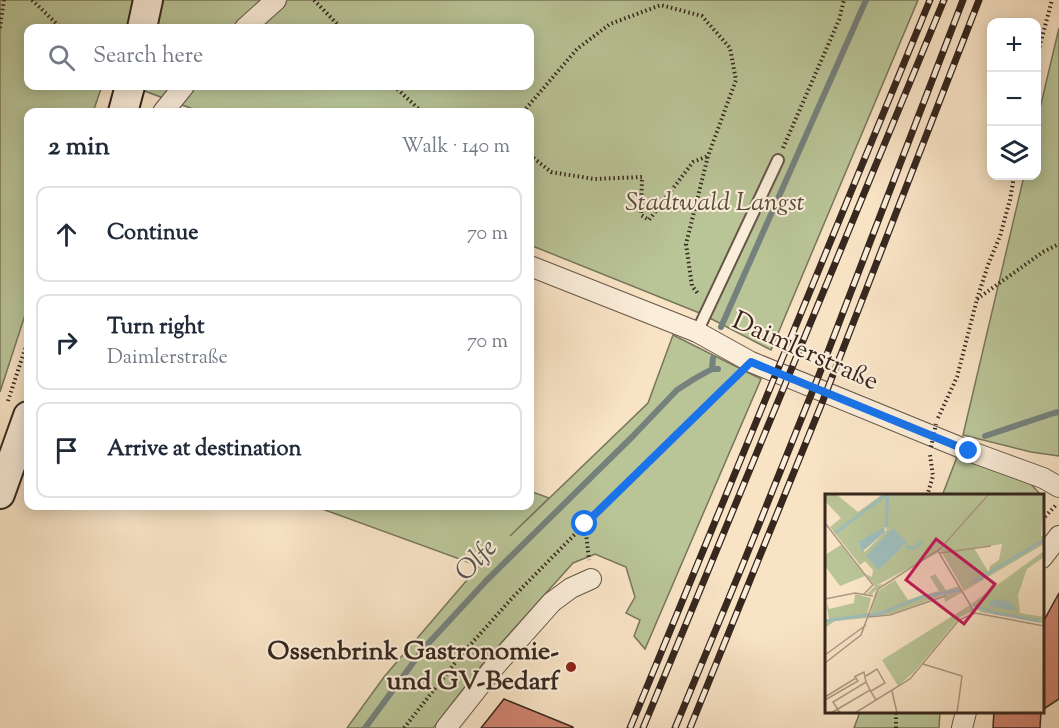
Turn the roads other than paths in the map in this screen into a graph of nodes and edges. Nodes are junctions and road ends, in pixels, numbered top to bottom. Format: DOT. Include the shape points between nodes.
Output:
graph roads {
  1 [pos="148,0"];
  2 [pos="276,0"];
  3 [pos="143,24"];
  4 [pos="249,24"];
  5 [pos="129,90"];
  6 [pos="181,90"];
  7 [pos="124,108"];
  8 [pos="166,108"];
  9 [pos="778,160"];
  10 [pos="534,268"];
  11 [pos="696,332"];
  12 [pos="18,410"];
  13 [pos="1059,487"];
  14 [pos="0,494"];
  15 [pos="1059,536"];
  16 [pos="1044,555"];
  17 [pos="591,579"];
  18 [pos="966,713"];
  19 [pos="446,728"];
  20 [pos="962,728"];
  1 -- 3 [label="street"];
  2 -- 4 [label="street"];
  5 -- 7 [label="street"];
  6 -- 8 [label="street"];
  9 -- 11 [label="lane"];
  10 -- 11 [label="street, Daimlerstraße"];
  11 -- 13 [label="street, Daimlerstraße" via="751,362"];
  12 -- 14 [label="street"];
  15 -- 16 [label="street"];
  17 -- 19 [label="street" via="552,602"];
  18 -- 20 [label="street"];
}
